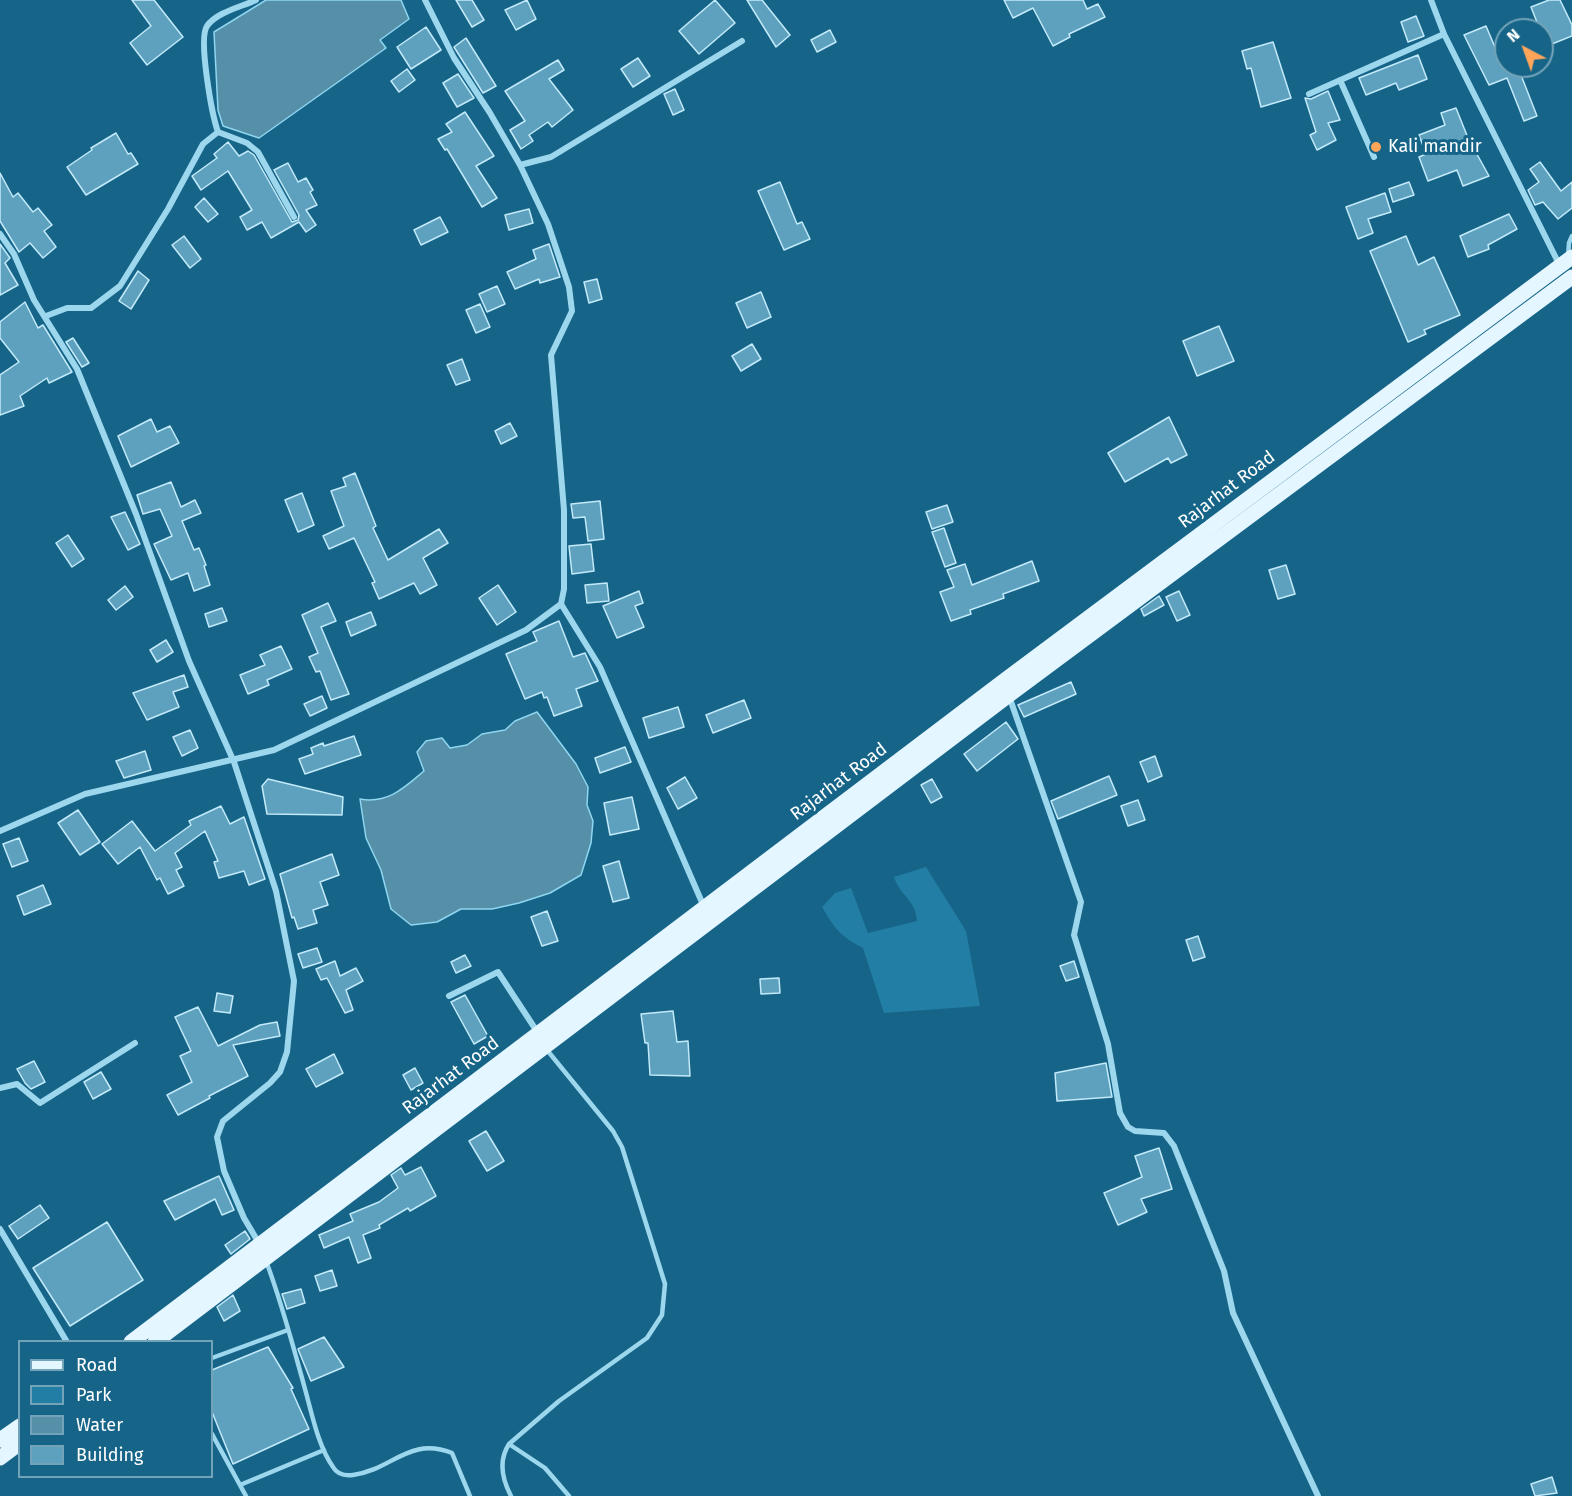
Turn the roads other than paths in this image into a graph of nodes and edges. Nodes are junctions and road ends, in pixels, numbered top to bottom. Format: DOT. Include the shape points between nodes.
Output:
graph roads {
  1 [pos="256,0"];
  2 [pos="425,0"];
  3 [pos="1431,0"];
  4 [pos="1444,34"];
  5 [pos="742,41"];
  6 [pos="1340,80"];
  7 [pos="1309,94"];
  8 [pos="218,132"];
  9 [pos="1374,157"];
  10 [pos="520,165"];
  11 [pos="294,217"];
  12 [pos="0,234"];
  13 [pos="1572,236"];
  14 [pos="1567,261"];
  15 [pos="1572,277"];
  16 [pos="45,316"];
  17 [pos="561,604"];
  18 [pos="1009,695"];
  19 [pos="234,762"];
  20 [pos="0,831"];
  21 [pos="706,916"];
  22 [pos="449,996"];
  23 [pos="542,1041"];
  24 [pos="135,1043"];
  25 [pos="0,1088"];
  26 [pos="0,1229"];
  27 [pos="259,1244"];
  28 [pos="266,1259"];
  29 [pos="288,1330"];
  30 [pos="66,1340"];
  31 [pos="132,1340"];
  32 [pos="156,1340"];
  33 [pos="213,1358"];
  34 [pos="18,1427"];
  35 [pos="213,1436"];
  36 [pos="0,1440"];
  37 [pos="18,1444"];
  38 [pos="509,1444"];
  39 [pos="324,1450"];
  40 [pos="0,1458"];
  41 [pos="240,1485"];
  42 [pos="246,1496"];
  43 [pos="470,1496"];
  44 [pos="511,1496"];
  45 [pos="569,1496"];
  46 [pos="1317,1496"];
  1 -- 8 [label="street" via="214,18 205,28 211,112"];
  2 -- 10 [label="street" via="454,58"];
  3 -- 4 [label="street"];
  4 -- 6 [label="street"];
  4 -- 14 [label="street"];
  5 -- 10 [label="street" via="550,157"];
  6 -- 7 [label="street"];
  6 -- 9 [label="street"];
  8 -- 11 [label="street" via="247,143 258,152"];
  8 -- 16 [label="street" via="203,144 120,286 91,308 68,308"];
  10 -- 17 [label="street" via="548,224 569,287 572,311 551,355 564,510"];
  12 -- 16 [label="street"];
  13 -- 14 [label="lane"];
  14 -- 21 [label="main road, Rajarhat Road" via="1014,673"];
  15 -- 18 [label="main road, Rajarhat Road"];
  16 -- 19 [label="street" via="77,369 136,514 189,661"];
  17 -- 19 [label="street" via="548,617 515,635 274,750"];
  17 -- 21 [label="street" via="600,667"];
  18 -- 21 [label="main road, Rajarhat Road"];
  18 -- 46 [label="street" via="1081,902 1074,935 1108,1044 1124,1121 1135,1131 1164,1133 1174,1146 1224,1271 1233,1313"];
  19 -- 20 [label="street" via="85,794"];
  19 -- 27 [label="street" via="276,891 294,981 287,1052 280,1072 223,1121 217,1137 224,1171"];
  21 -- 23 [label="main road, Rajarhat Road"];
  22 -- 23 [label="street" via="498,972"];
  23 -- 27 [label="main road, Rajarhat Road"];
  23 -- 28 [label="main road, Rajarhat Road"];
  23 -- 38 [label="lane" via="622,1147 665,1284 662,1315 647,1338 559,1401"];
  24 -- 25 [label="street" via="40,1103 17,1084"];
  26 -- 30 [label="street"];
  27 -- 28 [label="street"];
  27 -- 31 [label="main road, Rajarhat Road"];
  28 -- 29 [label="lane"];
  28 -- 32 [label="main road, Rajarhat Road"];
  29 -- 33 [label="lane"];
  29 -- 39 [label="lane"];
  34 -- 36 [label="main road"];
  35 -- 41 [label="lane"];
  37 -- 40 [label="main road"];
  38 -- 44 [label="lane" via="502,1469"];
  38 -- 45 [label="lane" via="545,1468"];
  39 -- 41 [label="lane"];
  39 -- 43 [label="lane" via="340,1474 351,1476 371,1471 415,1449 435,1447 452,1453"];
  41 -- 42 [label="lane"];
}
